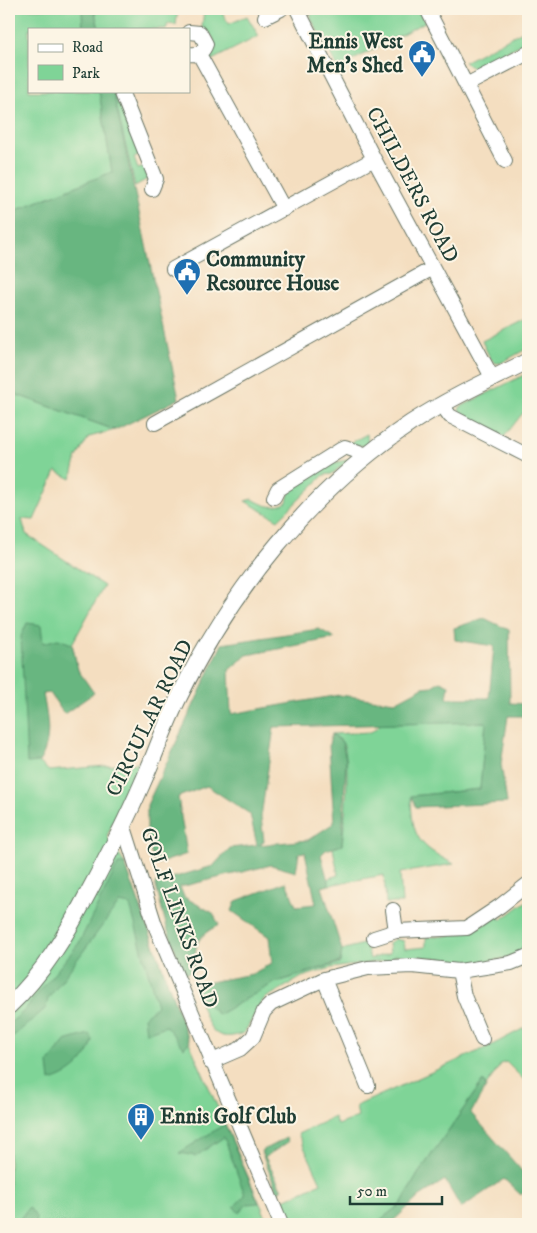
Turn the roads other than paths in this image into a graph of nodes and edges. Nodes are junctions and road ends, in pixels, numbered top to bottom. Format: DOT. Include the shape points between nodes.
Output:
graph roads {
  1 [pos="281,9"];
  2 [pos="297,9"];
  3 [pos="428,9"];
  4 [pos="265,17"];
  5 [pos="190,32"];
  6 [pos="528,53"];
  7 [pos="194,54"];
  8 [pos="468,84"];
  9 [pos="120,92"];
  10 [pos="374,159"];
  11 [pos="505,161"];
  12 [pos="152,189"];
  13 [pos="284,209"];
  14 [pos="433,268"];
  15 [pos="174,269"];
  16 [pos="528,360"];
  17 [pos="492,379"];
  18 [pos="442,405"];
  19 [pos="155,423"];
  20 [pos="367,455"];
  21 [pos="528,456"];
  22 [pos="274,497"];
  23 [pos="123,824"];
  24 [pos="528,884"];
  25 [pos="394,910"];
  26 [pos="396,932"];
  27 [pos="374,938"];
  28 [pos="528,956"];
  29 [pos="459,971"];
  30 [pos="324,979"];
  31 [pos="9,1006"];
  32 [pos="482,1039"];
  33 [pos="210,1062"];
  34 [pos="368,1086"];
  35 [pos="281,1224"];
  1 -- 4 [label="street"];
  2 -- 10 [label="street, CHILDERS ROAD"];
  3 -- 8 [label="street"];
  5 -- 7 [label="street" via="200,33 206,44"];
  6 -- 8 [label="street"];
  7 -- 13 [label="street"];
  8 -- 11 [label="street"];
  9 -- 12 [label="street" via="156,179"];
  10 -- 13 [label="street"];
  10 -- 14 [label="street, CHILDERS ROAD"];
  13 -- 15 [label="street"];
  14 -- 17 [label="street, CHILDERS ROAD"];
  14 -- 19 [label="street"];
  16 -- 17 [label="main road, CIRCULAR ROAD"];
  17 -- 18 [label="main road, CIRCULAR ROAD"];
  18 -- 20 [label="main road, CIRCULAR ROAD"];
  18 -- 21 [label="street" via="450,416"];
  20 -- 22 [label="street" via="345,447 278,488"];
  20 -- 23 [label="main road, CIRCULAR ROAD" via="287,535 255,574 207,646 179,698"];
  23 -- 31 [label="main road, GOLF LINKS ROAD" via="48,963"];
  23 -- 33 [label="street, GOLF LINKS ROAD" via="155,925"];
  24 -- 26 [label="street" via="467,928"];
  25 -- 26 [label="street"];
  26 -- 27 [label="street"];
  28 -- 29 [label="street" via="511,963"];
  29 -- 30 [label="street" via="412,966 368,968"];
  29 -- 32 [label="street" via="464,996"];
  30 -- 33 [label="street" via="271,1004 264,1011 253,1037 240,1049"];
  30 -- 34 [label="street"];
  33 -- 35 [label="street, GOLF LINKS ROAD"];
}
